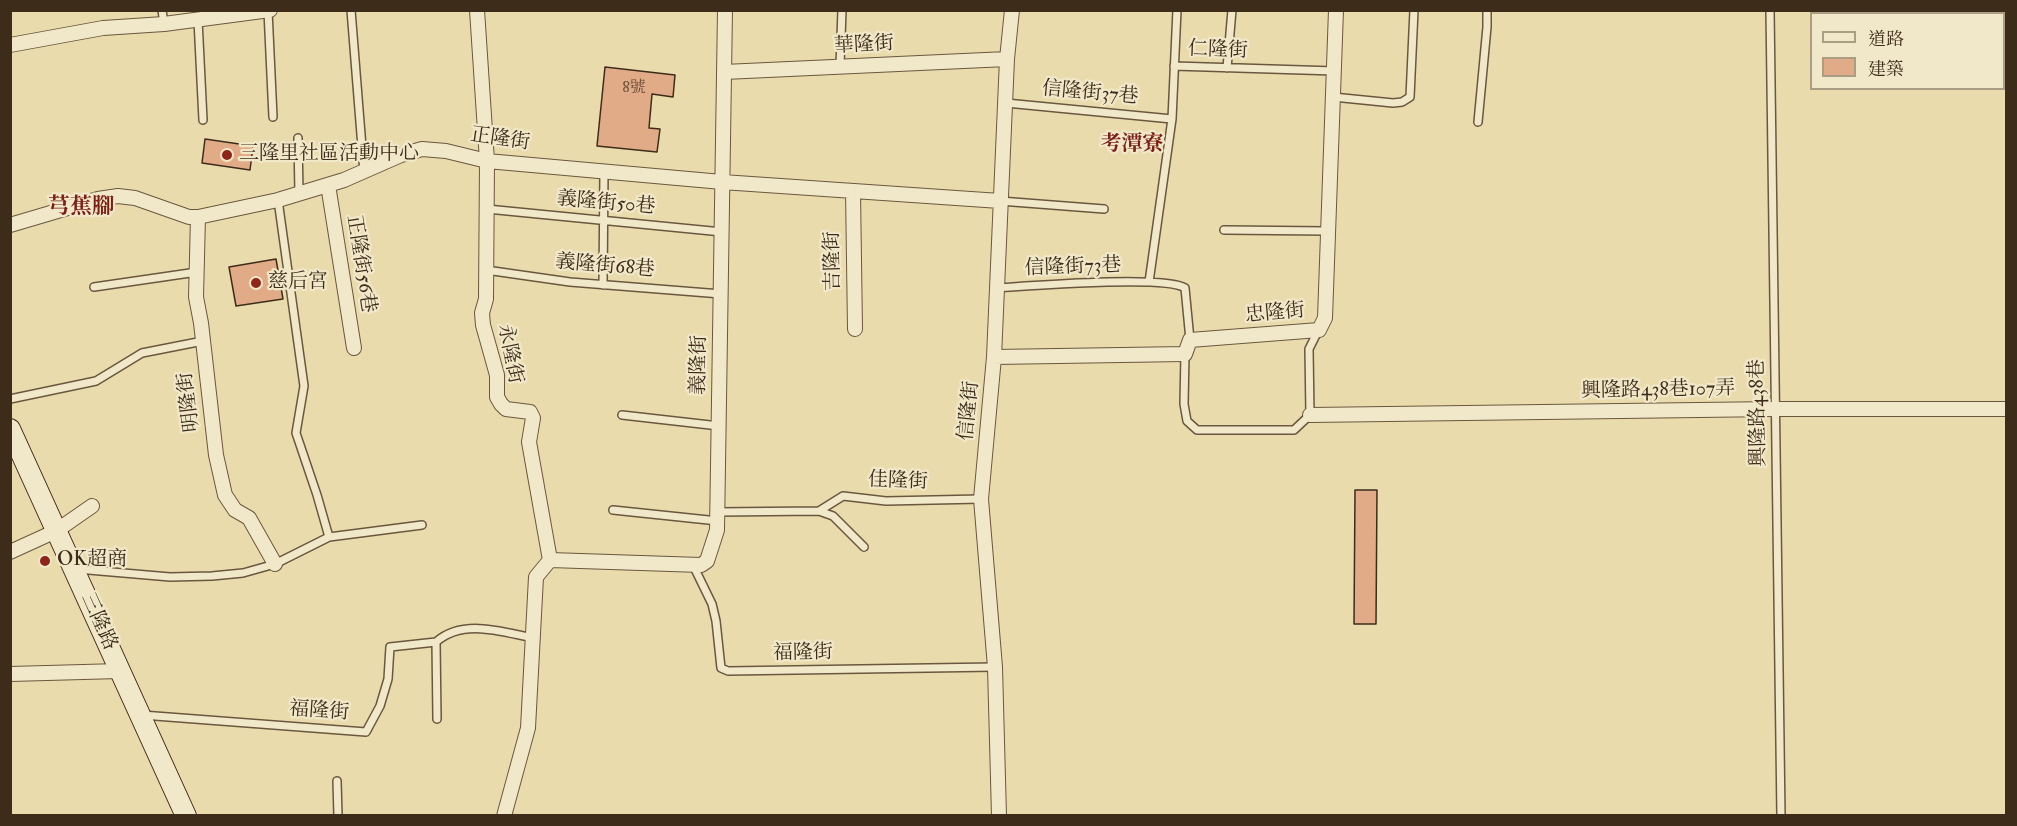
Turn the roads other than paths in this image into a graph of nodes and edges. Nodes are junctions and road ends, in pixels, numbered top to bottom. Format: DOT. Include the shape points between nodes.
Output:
graph roads {
  1 [pos="351,10"];
  2 [pos="477,10"];
  3 [pos="725,10"];
  4 [pos="842,10"];
  5 [pos="1012,10"];
  6 [pos="1177,10"];
  7 [pos="1232,10"];
  8 [pos="1336,10"];
  9 [pos="1414,10"];
  10 [pos="1487,10"];
  11 [pos="1770,10"];
  12 [pos="269,11"];
  13 [pos="163,17"];
  14 [pos="198,20"];
  15 [pos="10,45"];
  16 [pos="1007,59"];
  17 [pos="840,66"];
  18 [pos="1174,66"];
  19 [pos="1227,68"];
  20 [pos="1335,71"];
  21 [pos="724,72"];
  22 [pos="1333,97"];
  23 [pos="1006,103"];
  24 [pos="273,117"];
  25 [pos="1172,118"];
  26 [pos="203,120"];
  27 [pos="1478,122"];
  28 [pos="298,138"];
  29 [pos="487,160"];
  30 [pos="364,171"];
  31 [pos="604,171"];
  32 [pos="722,182"];
  33 [pos="328,185"];
  34 [pos="852,191"];
  35 [pos="299,194"];
  36 [pos="279,200"];
  37 [pos="1000,201"];
  38 [pos="487,209"];
  39 [pos="1104,209"];
  40 [pos="198,217"];
  41 [pos="603,220"];
  42 [pos="10,225"];
  43 [pos="1224,230"];
  44 [pos="1327,231"];
  45 [pos="722,232"];
  46 [pos="486,270"];
  47 [pos="196,272"];
  48 [pos="1149,282"];
  49 [pos="603,285"];
  50 [pos="94,287"];
  51 [pos="997,288"];
  52 [pos="721,294"];
  53 [pos="855,329"];
  54 [pos="1319,330"];
  55 [pos="1190,340"];
  56 [pos="203,341"];
  57 [pos="354,348"];
  58 [pos="1185,354"];
  59 [pos="994,357"];
  60 [pos="10,399"];
  61 [pos="1776,409"];
  62 [pos="2007,409"];
  63 [pos="622,415"];
  64 [pos="1310,415"];
  65 [pos="719,426"];
  66 [pos="10,429"];
  67 [pos="981,499"];
  68 [pos="92,506"];
  69 [pos="613,510"];
  70 [pos="819,511"];
  71 [pos="718,517"];
  72 [pos="422,525"];
  73 [pos="56,531"];
  74 [pos="329,537"];
  75 [pos="864,547"];
  76 [pos="10,552"];
  77 [pos="550,560"];
  78 [pos="274,564"];
  79 [pos="693,565"];
  80 [pos="75,569"];
  81 [pos="533,638"];
  82 [pos="436,642"];
  83 [pos="995,668"];
  84 [pos="120,671"];
  85 [pos="10,674"];
  86 [pos="140,715"];
  87 [pos="437,719"];
  88 [pos="337,781"];
  89 [pos="186,816"];
  90 [pos="338,816"];
  91 [pos="504,816"];
  92 [pos="999,816"];
  93 [pos="1780,816"];
  1 -- 30 [label="lane"];
  2 -- 29 [label="street, 永隆街"];
  3 -- 21 [label="street, 義隆街"];
  4 -- 17 [label="lane"];
  5 -- 16 [label="street, 信隆街"];
  6 -- 18 [label="lane"];
  7 -- 19 [label="lane"];
  8 -- 20 [label="street, 忠隆街"];
  9 -- 22 [label="lane" via="1410,97 1393,103"];
  10 -- 27 [label="lane"];
  11 -- 61 [label="lane, 興隆路438巷"];
  12 -- 14 [label="street"];
  12 -- 24 [label="lane"];
  13 -- 14 [label="street"];
  13 -- 15 [label="street"];
  14 -- 26 [label="lane"];
  16 -- 17 [label="street, 華隆街"];
  16 -- 23 [label="street, 信隆街"];
  17 -- 21 [label="street, 華隆街"];
  18 -- 19 [label="lane, 仁隆街"];
  18 -- 25 [label="lane, 仁隆街"];
  19 -- 20 [label="lane, 仁隆街"];
  20 -- 22 [label="street, 忠隆街"];
  21 -- 32 [label="street, 義隆街"];
  22 -- 44 [label="street, 忠隆街"];
  23 -- 25 [label="lane, 信隆街37巷"];
  23 -- 37 [label="street, 信隆街"];
  25 -- 48 [label="lane, 仁隆街"];
  28 -- 35 [label="lane"];
  29 -- 30 [label="street, 正隆街" via="422,149"];
  29 -- 31 [label="street, 正隆街"];
  29 -- 38 [label="street, 永隆街"];
  30 -- 33 [label="street, 正隆街"];
  31 -- 32 [label="street, 正隆街"];
  31 -- 41 [label="lane"];
  32 -- 34 [label="street, 正隆街"];
  32 -- 45 [label="street, 義隆街"];
  33 -- 35 [label="street, 正隆街"];
  33 -- 57 [label="street, 正隆街56巷"];
  34 -- 37 [label="street, 正隆街"];
  34 -- 53 [label="street, 吉隆街"];
  35 -- 36 [label="street, 正隆街"];
  36 -- 40 [label="street, 正隆街"];
  36 -- 74 [label="lane" via="304,386 296,433"];
  37 -- 39 [label="lane"];
  37 -- 51 [label="street, 信隆街"];
  38 -- 41 [label="lane, 義隆街50巷"];
  38 -- 46 [label="street, 永隆街"];
  40 -- 42 [label="street, 正隆街" via="118,196"];
  40 -- 47 [label="street, 明隆街"];
  41 -- 45 [label="lane, 義隆街50巷"];
  41 -- 49 [label="lane"];
  43 -- 44 [label="lane"];
  44 -- 54 [label="street, 忠隆街" via="1325,318"];
  45 -- 52 [label="street, 義隆街"];
  46 -- 49 [label="lane, 義隆街68巷"];
  46 -- 77 [label="street, 永隆街" via="483,325 497,375 497,398 506,409 530,412 533,418 529,442"];
  47 -- 50 [label="lane"];
  47 -- 56 [label="street, 明隆街"];
  48 -- 51 [label="lane, 信隆街73巷"];
  48 -- 55 [label="lane, 信隆街73巷" via="1185,288"];
  49 -- 52 [label="lane, 義隆街68巷"];
  51 -- 59 [label="street, 信隆街"];
  52 -- 65 [label="street, 義隆街"];
  54 -- 55 [label="street, 忠隆街"];
  54 -- 64 [label="lane" via="1309,349"];
  55 -- 58 [label="street"];
  56 -- 60 [label="lane" via="142,353 96,381"];
  56 -- 78 [label="street, 明隆街" via="216,455 225,495 235,510 249,518"];
  58 -- 59 [label="street"];
  58 -- 64 [label="lane" via="1186,421 1197,430 1294,430"];
  59 -- 67 [label="street, 信隆街"];
  61 -- 62 [label="street, 興隆路438巷107弄"];
  61 -- 64 [label="street, 興隆路438巷107弄"];
  61 -- 93 [label="lane, 興隆路438巷"];
  63 -- 65 [label="lane"];
  65 -- 71 [label="street, 義隆街"];
  66 -- 73 [label="street, 三隆路"];
  67 -- 70 [label="lane, 佳隆街" via="886,501 843,496"];
  67 -- 83 [label="street, 信隆街"];
  68 -- 73 [label="street"];
  69 -- 71 [label="lane, 佳隆街"];
  70 -- 71 [label="lane, 佳隆街"];
  70 -- 75 [label="lane" via="833,516"];
  71 -- 79 [label="street, 義隆街" via="706,561"];
  72 -- 74 [label="lane"];
  73 -- 76 [label="street"];
  73 -- 80 [label="street, 三隆路"];
  74 -- 78 [label="lane"];
  77 -- 79 [label="street"];
  77 -- 81 [label="street" via="536,577"];
  78 -- 80 [label="lane" via="212,576 170,577"];
  79 -- 83 [label="lane, 福隆街" via="712,604 721,668 728,671"];
  80 -- 84 [label="street, 三隆路"];
  81 -- 82 [label="lane, 福隆街" via="483,628 463,629"];
  81 -- 91 [label="street" via="528,728"];
  82 -- 86 [label="lane, 福隆街" via="390,647 388,679 366,732"];
  82 -- 87 [label="lane"];
  83 -- 92 [label="street, 信隆街"];
  84 -- 85 [label="street"];
  84 -- 86 [label="street, 三隆路"];
  86 -- 89 [label="street, 三隆路"];
  88 -- 90 [label="lane"];
}
